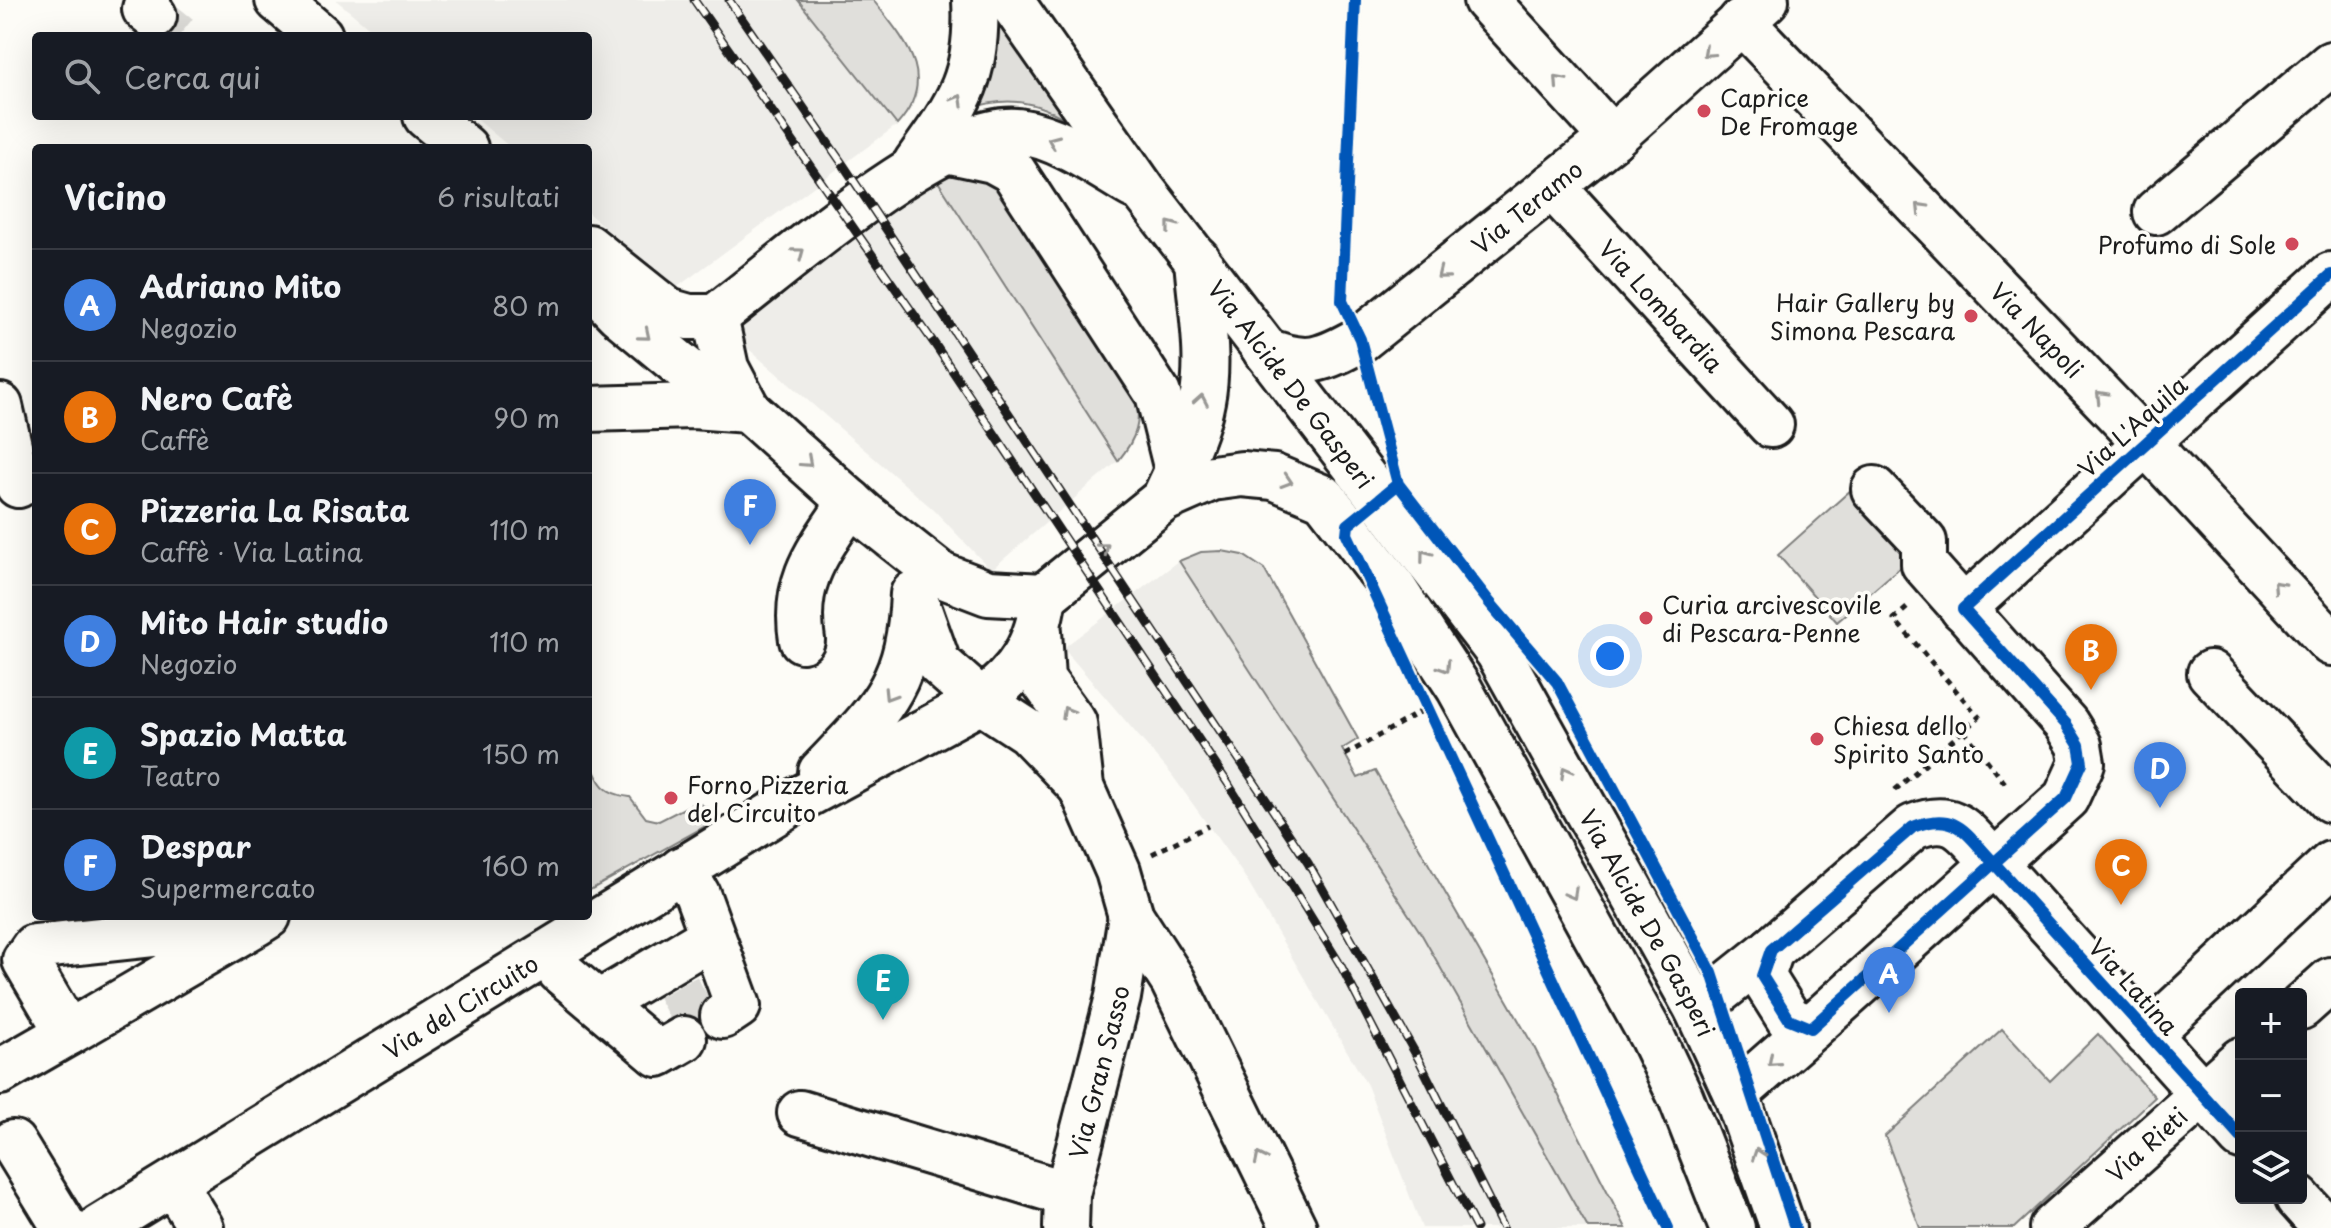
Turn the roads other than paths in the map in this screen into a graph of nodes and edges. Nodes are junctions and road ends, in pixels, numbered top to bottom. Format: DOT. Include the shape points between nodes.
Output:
graph roads {
  1 [pos="278,0"];
  2 [pos="975,0"];
  3 [pos="1010,0"];
  4 [pos="1027,0"];
  5 [pos="1486,0"];
  6 [pos="1754,11"];
  7 [pos="315,32"];
  8 [pos="2331,64"];
  9 [pos="437,127"];
  10 [pos="1612,138"];
  11 [pos="460,144"];
  12 [pos="930,158"];
  13 [pos="1552,186"];
  14 [pos="1145,193"];
  15 [pos="2156,212"];
  16 [pos="592,250"];
  17 [pos="1197,259"];
  18 [pos="2331,275"];
  19 [pos="592,286"];
  20 [pos="715,317"];
  21 [pos="1265,350"];
  22 [pos="0,406"];
  23 [pos="592,409"];
  24 [pos="748,410"];
  25 [pos="1771,425"];
  26 [pos="2146,443"];
  27 [pos="1170,484"];
  28 [pos="18,485"];
  29 [pos="1874,489"];
  30 [pos="858,508"];
  31 [pos="927,584"];
  32 [pos="1963,609"];
  33 [pos="1042,614"];
  34 [pos="802,640"];
  35 [pos="2331,643"];
  36 [pos="2210,673"];
  37 [pos="981,701"];
  38 [pos="2262,754"];
  39 [pos="1081,787"];
  40 [pos="2331,800"];
  41 [pos="788,805"];
  42 [pos="2331,826"];
  43 [pos="1994,863"];
  44 [pos="2331,864"];
  45 [pos="682,869"];
  46 [pos="1131,916"];
  47 [pos="592,919"];
  48 [pos="254,920"];
  49 [pos="260,920"];
  50 [pos="589,921"];
  51 [pos="711,937"];
  52 [pos="1771,950"];
  53 [pos="549,952"];
  54 [pos="2331,980"];
  55 [pos="1173,981"];
  56 [pos="1118,997"];
  57 [pos="721,998"];
  58 [pos="2307,1002"];
  59 [pos="599,1003"];
  60 [pos="1697,1009"];
  61 [pos="1811,1028"];
  62 [pos="664,1030"];
  63 [pos="68,1033"];
  64 [pos="2148,1035"];
  65 [pos="3,1064"];
  66 [pos="2235,1065"];
  67 [pos="1736,1094"];
  68 [pos="2202,1095"];
  69 [pos="800,1113"];
  70 [pos="2236,1132"];
  71 [pos="13,1143"];
  72 [pos="174,1184"];
  73 [pos="2303,1204"];
  74 [pos="1066,1211"];
  75 [pos="123,1222"];
  76 [pos="65,1228"];
  77 [pos="201,1228"];
  78 [pos="1294,1228"];
  79 [pos="1732,1228"];
  80 [pos="1783,1228"];
  81 [pos="2052,1228"];
  82 [pos="2325,1228"];
  1 -- 7 [label="main road"];
  12 -- 2 [label="main road, one-way" via="968,83"];
  3 -- 14 [label="main road"];
  4 -- 14 [label="main road" via="1130,150"];
  10 -- 5 [label="main road, one-way"];
  6 -- 10 [label="main road, Via Teramo, one-way"];
  26 -- 6 [label="main road, Via Napoli, one-way"];
  8 -- 15 [label="main road"];
  9 -- 11 [label="main road"];
  10 -- 13 [label="main road, Via Teramo"];
  14 -- 12 [label="main road, Via Alcide De Gasperi, one-way" via="1035,134 1001,130"];
  20 -- 12 [label="main road, Via Alcide De Gasperi, one-way"];
  12 -- 27 [label="main road" via="993,160 1013,171 1158,394"];
  13 -- 21 [label="main road, Via Teramo, one-way" via="1361,339 1331,357 1287,360"];
  13 -- 25 [label="main road, Via Lombardia"];
  17 -- 14 [label="main road, Via Alcide De Gasperi, one-way"];
  16 -- 20 [label="main road" via="668,311"];
  17 -- 21 [label="main road, Via Alcide De Gasperi"];
  27 -- 17 [label="main road, one-way" via="1203,400"];
  18 -- 26 [label="main road, Via L'Aquila"];
  19 -- 24 [label="main road, one-way" via="700,381"];
  20 -- 24 [label="main road" via="726,368"];
  60 -- 21 [label="main road, Via Alcide De Gasperi, one-way" via="1498,652"];
  22 -- 28 [label="main road"];
  23 -- 24 [label="main road"];
  24 -- 30 [label="main road, one-way"];
  26 -- 32 [label="main road, Via L'Aquila"];
  35 -- 26 [label="main road, Via Napoli, one-way"];
  33 -- 27 [label="main road, one-way"];
  27 -- 79 [label="main road, Via Alcide De Gasperi, one-way" via="1229,476 1274,477 1324,498 1385,576 1435,702 1652,1037"];
  29 -- 32 [label="main road" via="1924,542 1924,564"];
  30 -- 31 [label="main road" via="903,567"];
  30 -- 34 [label="main road" via="808,567 800,608"];
  31 -- 33 [label="main road" via="988,593"];
  31 -- 37 [label="main road" via="938,663"];
  31 -- 41 [label="main road, Via del Circuito, one-way" via="895,687 876,715"];
  32 -- 43 [label="main road" via="2066,724 2079,745 2082,763 2066,798"];
  33 -- 37 [label="main road, Via del Circuito" via="1014,672"];
  39 -- 33 [label="main road, one-way" via="1078,735 1068,711 1042,679"];
  36 -- 40 [label="main road"];
  37 -- 39 [label="main road" via="1027,731"];
  37 -- 41 [label="main road, Via del Circuito"];
  38 -- 42 [label="main road"];
  39 -- 46 [label="main road" via="1118,871"];
  41 -- 45 [label="main road, Via del Circuito"];
  43 -- 52 [label="main road, Via Latina" via="1954,822 1936,819 1913,827"];
  43 -- 61 [label="main road"];
  43 -- 64 [label="main road, Via Latina"];
  44 -- 64 [label="main road"];
  45 -- 47 [label="main road, Via del Circuito"];
  45 -- 51 [label="main road"];
  46 -- 55 [label="main road"];
  46 -- 56 [label="main road, Via Gran Sasso"];
  48 -- 63 [label="main road" via="34,947 25,960"];
  49 -- 63 [label="main road"];
  50 -- 53 [label="main road, Via del Circuito"];
  51 -- 57 [label="main road"];
  51 -- 59 [label="main road"];
  52 -- 60 [label="main road"];
  52 -- 61 [label="main road" via="1762,976 1789,1019"];
  53 -- 59 [label="main road" via="560,971"];
  53 -- 72 [label="main road, Via del Circuito"];
  54 -- 58 [label="main road"];
  55 -- 56 [label="main road" via="1142,975"];
  78 -- 55 [label="main road, one-way"];
  56 -- 74 [label="main road, Via Gran Sasso"];
  59 -- 62 [label="main road"];
  60 -- 67 [label="main road, Via Alcide De Gasperi"];
  61 -- 67 [label="main road, one-way"];
  63 -- 65 [label="main road"];
  64 -- 68 [label="main road, Via Latina"];
  66 -- 68 [label="main road, Via Rieti"];
  80 -- 67 [label="main road, Via Alcide De Gasperi, one-way"];
  68 -- 70 [label="main road, Via Latina"];
  68 -- 81 [label="main road, Via Rieti"];
  69 -- 74 [label="main road"];
  71 -- 76 [label="main road"];
  72 -- 75 [label="main road, Via del Circuito"];
  72 -- 77 [label="main road"];
  73 -- 82 [label="main road"];
}
